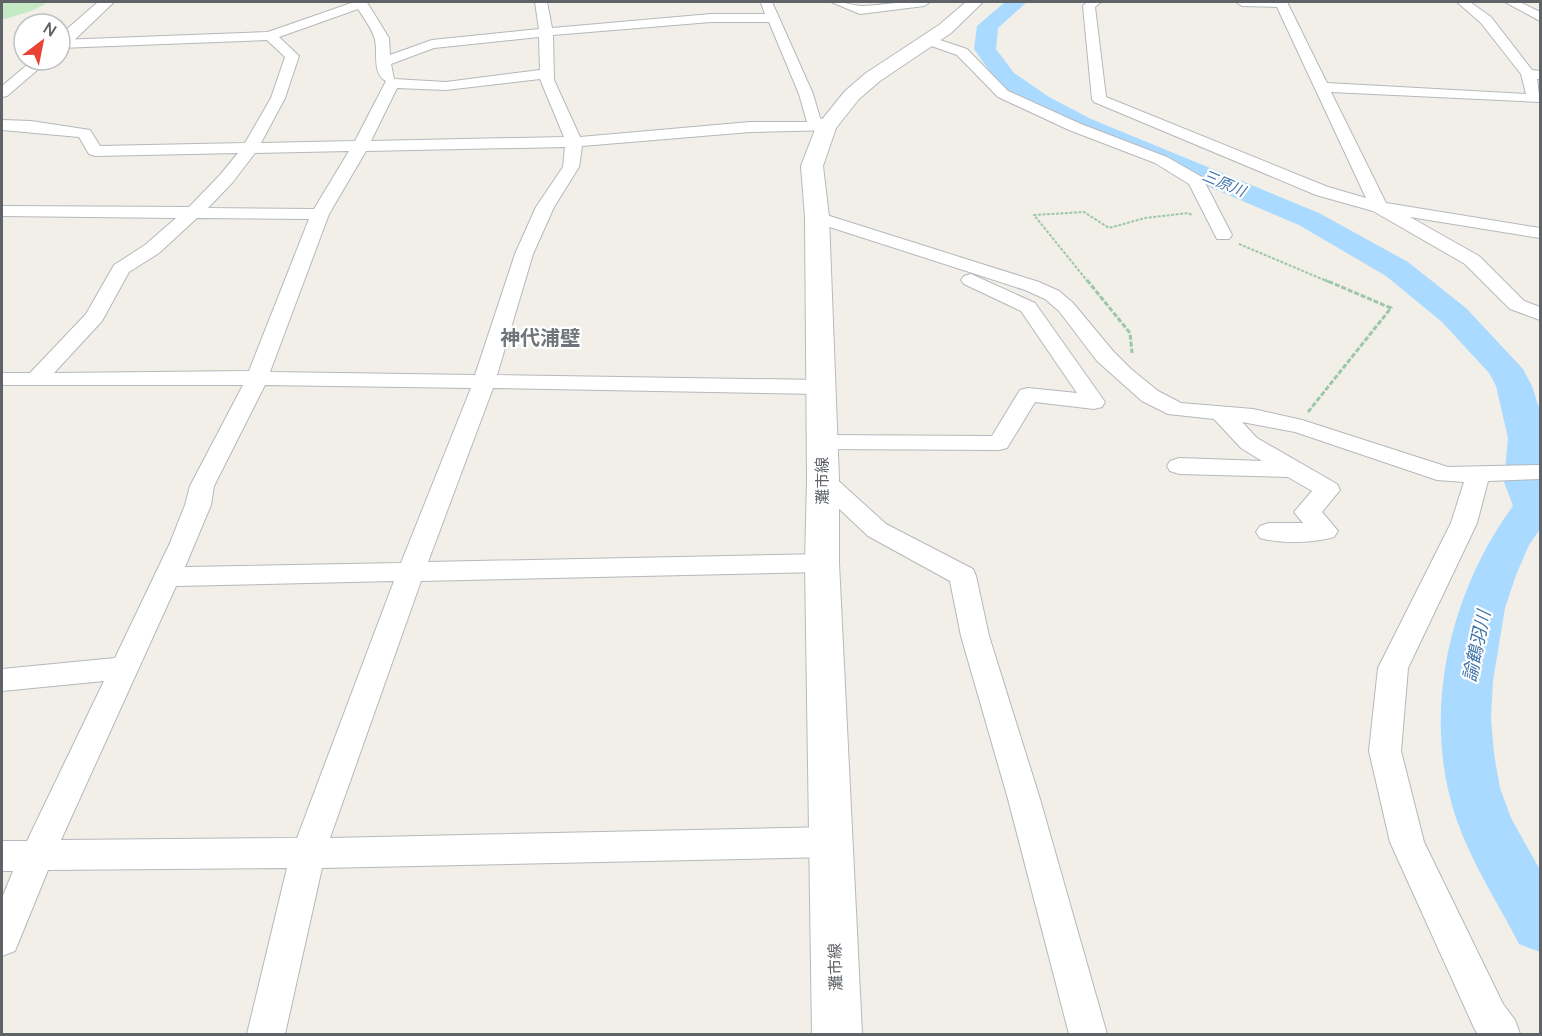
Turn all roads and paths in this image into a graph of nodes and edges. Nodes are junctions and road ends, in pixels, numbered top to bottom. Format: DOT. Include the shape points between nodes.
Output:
graph roads {
  1 [pos="106,2"];
  2 [pos="541,2"];
  3 [pos="767,2"];
  4 [pos="837,2"];
  5 [pos="924,2"];
  6 [pos="975,2"];
  7 [pos="1095,2"];
  8 [pos="1242,2"];
  9 [pos="1463,2"];
  10 [pos="1511,2"];
  11 [pos="361,3"];
  12 [pos="1281,3"];
  13 [pos="1540,17"];
  14 [pos="775,18"];
  15 [pos="546,32"];
  16 [pos="72,33"];
  17 [pos="271,36"];
  18 [pos="928,40"];
  19 [pos="72,44"];
  20 [pos="383,62"];
  21 [pos="27,72"];
  22 [pos="546,74"];
  23 [pos="1534,74"];
  24 [pos="392,83"];
  25 [pos="1322,87"];
  26 [pos="2,93"];
  27 [pos="1538,101"];
  28 [pos="2,125"];
  29 [pos="826,127"];
  30 [pos="574,142"];
  31 [pos="361,145"];
  32 [pos="250,148"];
  33 [pos="1379,207"];
  34 [pos="2,211"];
  35 [pos="195,211"];
  36 [pos="320,214"];
  37 [pos="817,217"];
  38 [pos="1540,233"];
  39 [pos="1222,235"];
  40 [pos="970,266"];
  41 [pos="1540,314"];
  42 [pos="1138,358"];
  43 [pos="257,378"];
  44 [pos="2,379"];
  45 [pos="36,380"];
  46 [pos="484,382"];
  47 [pos="820,387"];
  48 [pos="1221,413"];
  49 [pos="1297,426"];
  50 [pos="822,442"];
  51 [pos="1179,466"];
  52 [pos="1293,469"];
  53 [pos="1540,472"];
  54 [pos="1478,476"];
  55 [pos="823,480"];
  56 [pos="1269,532"];
  57 [pos="822,563"];
  58 [pos="411,572"];
  59 [pos="167,577"];
  60 [pos="124,668"];
  61 [pos="2,680"];
  62 [pos="831,842"];
  63 [pos="308,853"];
  64 [pos="37,855"];
  65 [pos="2,856"];
  66 [pos="2,939"];
  67 [pos="266,1035"];
  68 [pos="837,1035"];
  69 [pos="1088,1035"];
  70 [pos="1501,1035"];
  1 -- 16 [label="street"];
  2 -- 15 [label="street"];
  3 -- 14 [label="street"];
  4 -- 5 [label="street" via="860,10"];
  6 -- 18 [label="main road, 灘市線"];
  7 -- 33 [label="street" via="1089,6 1100,99 1322,191"];
  8 -- 12 [label="street"];
  9 -- 23 [label="street" via="1486,20"];
  10 -- 13 [label="street"];
  11 -- 17 [label="street"];
  11 -- 20 [label="street" via="382,38"];
  12 -- 25 [label="street"];
  14 -- 15 [label="street" via="711,18"];
  14 -- 29 [label="street" via="813,120"];
  15 -- 20 [label="street" via="432,44"];
  15 -- 22 [label="street"];
  17 -- 19 [label="street"];
  17 -- 32 [label="street" via="292,56 278,98"];
  18 -- 29 [label="main road, 灘市線" via="873,77"];
  18 -- 39 [label="street" via="962,52 1003,94 1161,160 1196,181"];
  20 -- 24 [label="street"];
  21 -- 26 [label="street"];
  22 -- 24 [label="street" via="446,86"];
  22 -- 30 [label="street"];
  23 -- 27 [label="street"];
  24 -- 31 [label="street"];
  25 -- 27 [label="street"];
  25 -- 33 [label="street"];
  28 -- 32 [label="street" via="84,133 95,151"];
  29 -- 30 [label="street" via="750,127"];
  29 -- 37 [label="main road, 灘市線" via="812,166"];
  30 -- 31 [label="street"];
  30 -- 46 [label="street" via="571,167 545,207 524,254"];
  31 -- 32 [label="street"];
  31 -- 36 [label="street"];
  32 -- 35 [label="street"];
  33 -- 38 [label="street"];
  33 -- 41 [label="street" via="1472,260 1517,305"];
  34 -- 35 [label="street"];
  35 -- 36 [label="street"];
  35 -- 45 [label="street" via="152,249 121,269 95,317"];
  36 -- 43 [label="street"];
  37 -- 40 [label="street"];
  37 -- 47 [label="main road, 灘市線"];
  39 -- 42 [label="path" via="1188,213 1145,218 1109,228 1084,212 1034,215 1130,333 1131,350"];
  39 -- 49 [label="path" via="1391,309"];
  40 -- 48 [label="street" via="1052,296 1066,307 1105,356 1150,396 1176,409"];
  40 -- 50 [label="street" via="966,278 1028,307 1094,402 1028,395 999,443"];
  43 -- 45 [label="street"];
  43 -- 46 [label="street"];
  43 -- 59 [label="street" via="202,486 198,505"];
  44 -- 45 [label="street"];
  46 -- 47 [label="street"];
  46 -- 58 [label="street"];
  47 -- 50 [label="main road, 灘市線"];
  48 -- 49 [label="street"];
  48 -- 52 [label="street" via="1249,443"];
  49 -- 54 [label="street" via="1446,475"];
  50 -- 55 [label="main road, 灘市線"];
  51 -- 52 [label="street"];
  52 -- 56 [label="street" via="1328,490 1307,512 1325,531"];
  53 -- 54 [label="street"];
  54 -- 70 [label="street" via="1464,523 1393,668 1385,751 1407,842"];
  55 -- 57 [label="main road, 灘市線"];
  55 -- 69 [label="street" via="877,530 963,576 975,636"];
  57 -- 58 [label="street"];
  57 -- 62 [label="main road, 灘市線"];
  58 -- 59 [label="street"];
  58 -- 63 [label="street"];
  59 -- 60 [label="street"];
  60 -- 61 [label="street"];
  60 -- 64 [label="street"];
  62 -- 63 [label="street"];
  62 -- 68 [label="main road, 灘市線"];
  63 -- 64 [label="street"];
  63 -- 67 [label="street"];
  64 -- 65 [label="street"];
  64 -- 66 [label="street"];
}
